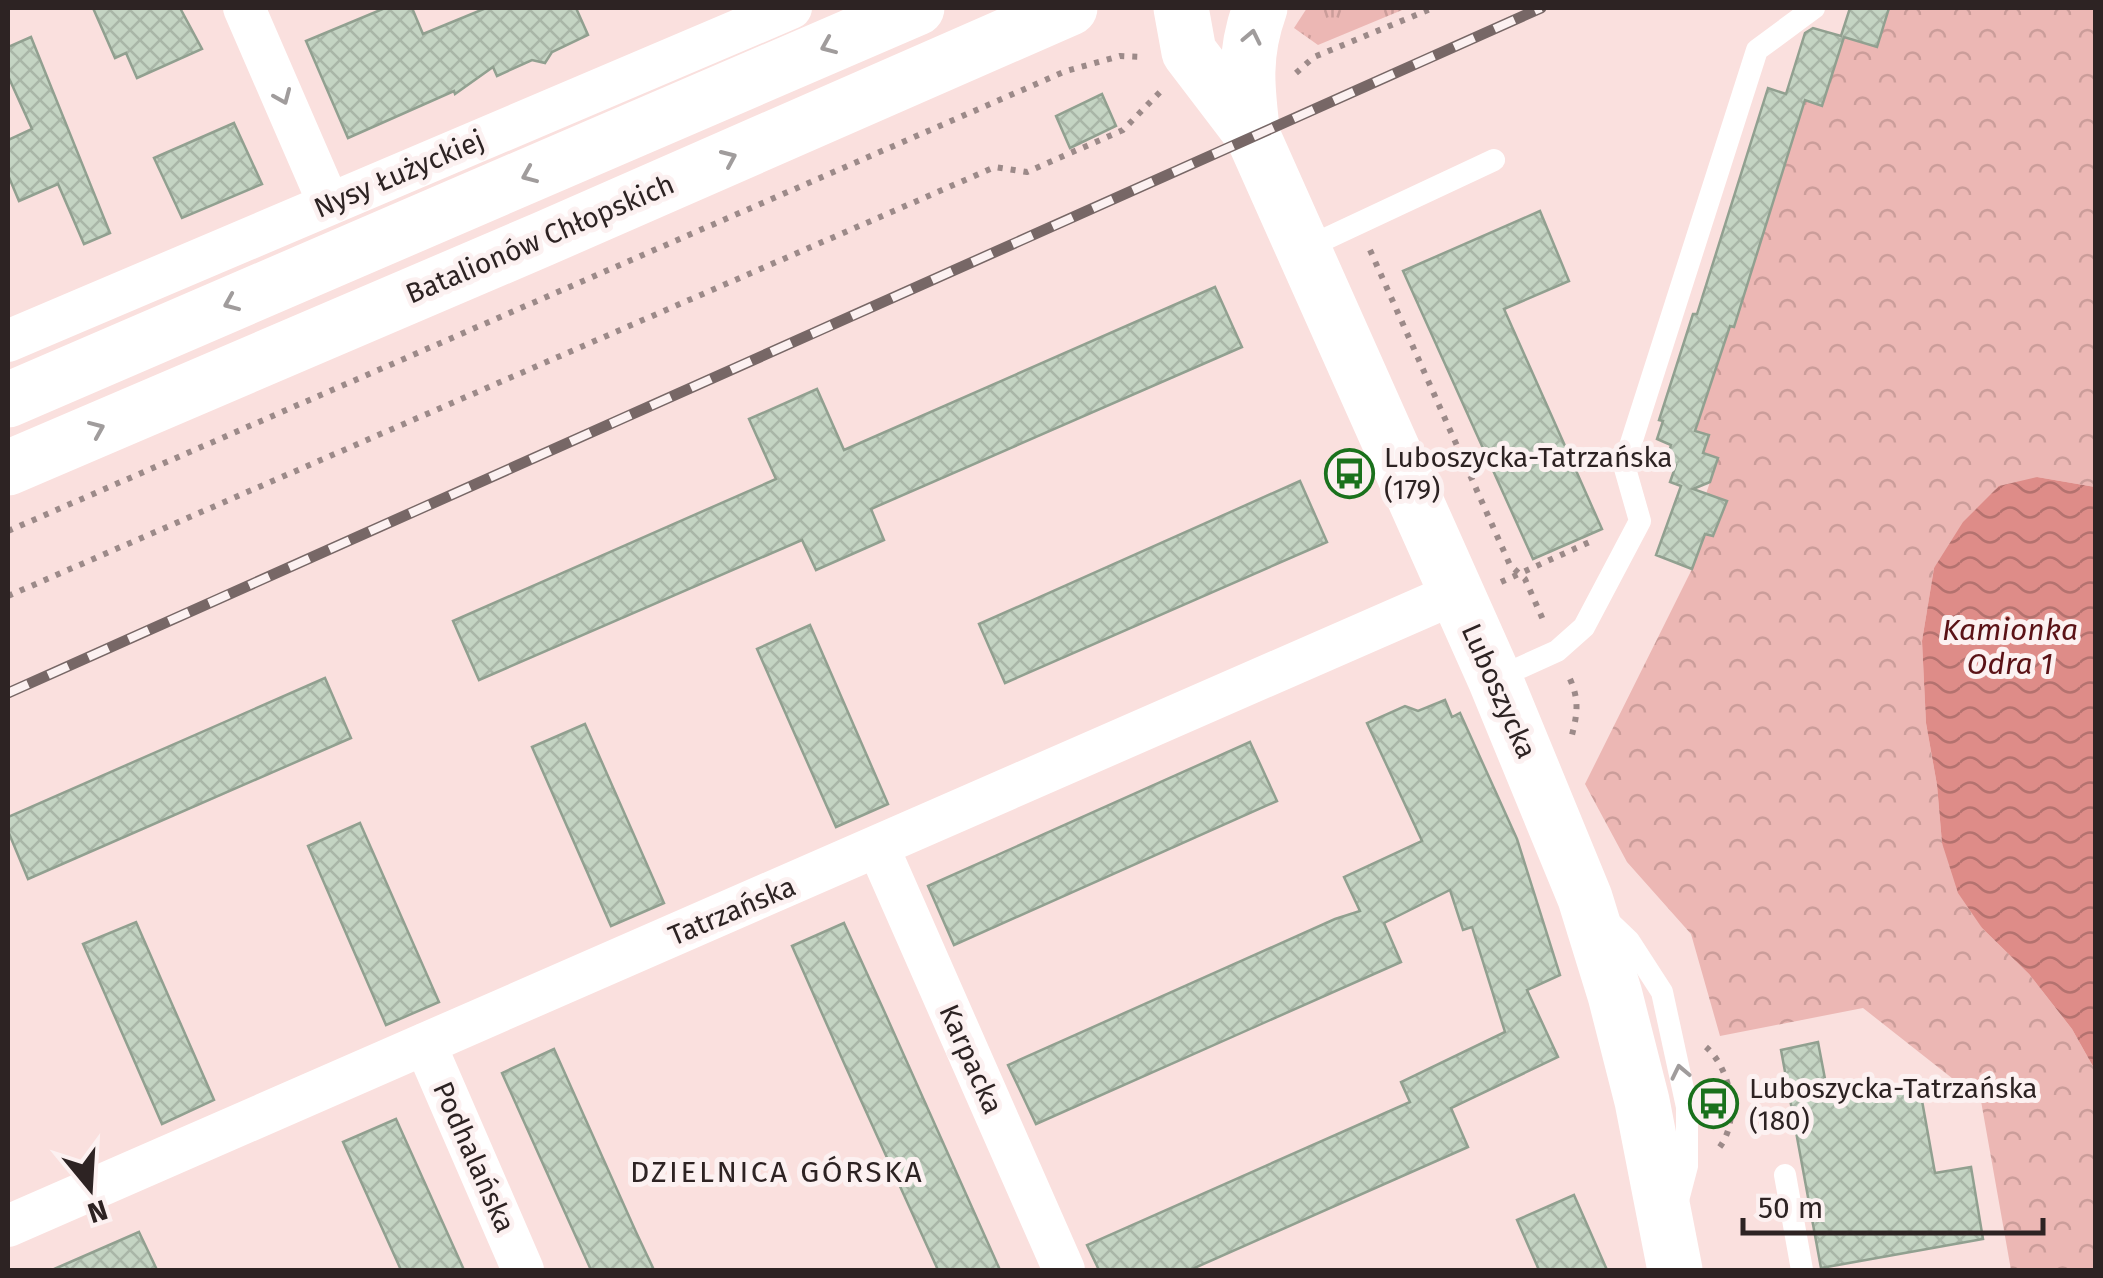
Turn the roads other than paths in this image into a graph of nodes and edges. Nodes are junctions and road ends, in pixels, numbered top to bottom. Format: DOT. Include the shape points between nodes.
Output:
graph roads {
  1 [pos="244,8"];
  2 [pos="791,8"];
  3 [pos="917,8"];
  4 [pos="1070,8"];
  5 [pos="1095,8"];
  6 [pos="1260,8"];
  7 [pos="1814,8"];
  8 [pos="1166,24"];
  9 [pos="1020,30"];
  10 [pos="1253,136"];
  11 [pos="1494,160"];
  12 [pos="329,204"];
  13 [pos="1304,248"];
  14 [pos="8,340"];
  15 [pos="8,400"];
  16 [pos="8,468"];
  17 [pos="1471,591"];
  18 [pos="1495,679"];
  19 [pos="878,847"];
  20 [pos="424,1044"];
  21 [pos="1784,1175"];
  22 [pos="8,1226"];
  23 [pos="1672,1253"];
  24 [pos="523,1270"];
  25 [pos="1064,1270"];
  26 [pos="1802,1270"];
  1 -- 12 [label="street, one-way"];
  2 -- 12 [label="street, Nysy Łużyckiej"];
  3 -- 15 [label="main road, one-way"];
  4 -- 9 [label="main road, Batalionów Chłopskich"];
  5 -- 9 [label="main road"];
  10 -- 6 [label="main road, one-way" via="1245,77"];
  7 -- 18 [label="lane" via="1757,50 1624,465 1640,521 1584,627 1557,650"];
  8 -- 10 [label="main road"];
  16 -- 9 [label="main road, Batalionów Chłopskich, one-way"];
  10 -- 13 [label="main road, Luboszycka"];
  11 -- 13 [label="lane"];
  12 -- 14 [label="street, Nysy Łużyckiej"];
  13 -- 17 [label="main road, Luboszycka"];
  17 -- 18 [label="main road, Luboszycka"];
  17 -- 19 [label="street, Tatrzańska"];
  18 -- 23 [label="main road, Luboszycka" via="1585,898 1616,995"];
  19 -- 20 [label="street, Tatrzańska"];
  19 -- 25 [label="street, Karpacka"];
  20 -- 22 [label="street, Tatrzańska"];
  20 -- 24 [label="street, Podhalańska"];
  21 -- 26 [label="lane"];
}
